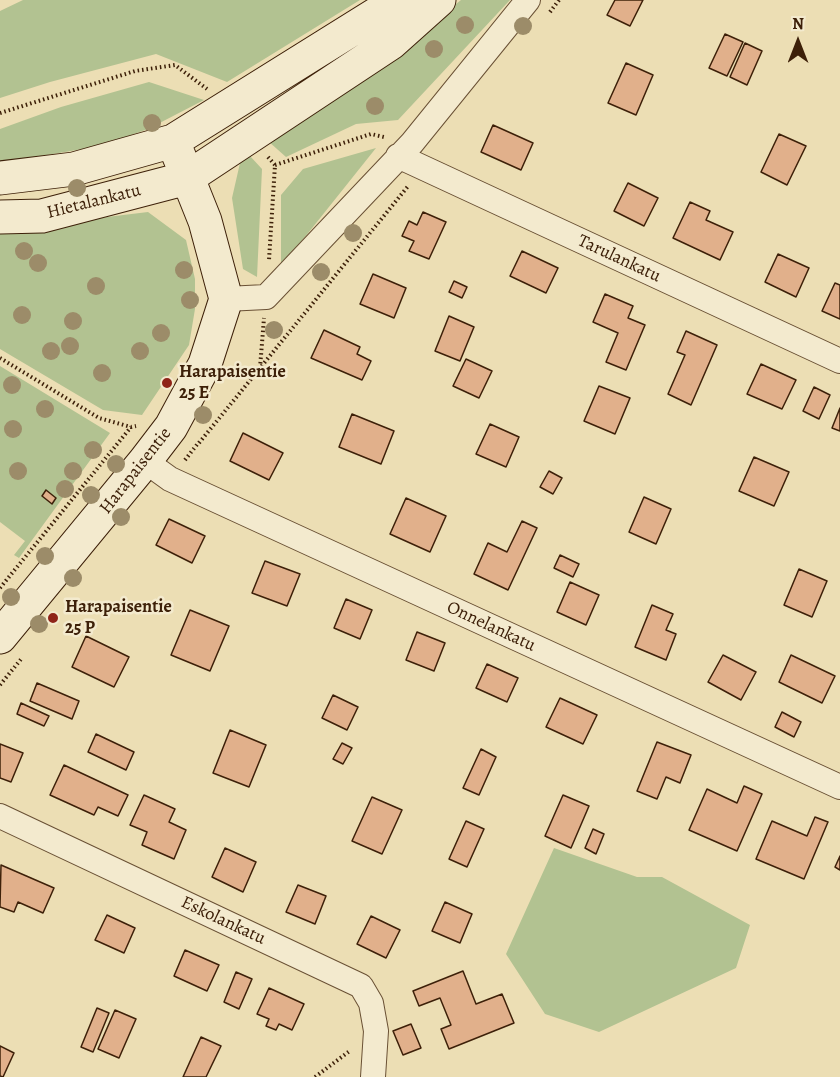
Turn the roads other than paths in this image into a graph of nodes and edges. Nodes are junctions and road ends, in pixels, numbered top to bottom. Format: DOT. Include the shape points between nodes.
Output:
graph roads {
  1 [pos="399,0"];
  2 [pos="439,0"];
  3 [pos="528,0"];
  4 [pos="173,141"];
  5 [pos="405,150"];
  6 [pos="0,178"];
  7 [pos="187,178"];
  8 [pos="0,217"];
  9 [pos="226,299"];
  10 [pos="840,362"];
  11 [pos="145,461"];
  12 [pos="0,637"];
  13 [pos="840,787"];
  14 [pos="0,816"];
  15 [pos="373,1077"];
  1 -- 4 [label="main road"];
  2 -- 7 [label="main road" via="391,44"];
  3 -- 5 [label="street"];
  4 -- 6 [label="main road, Hietalankatu" via="74,169"];
  4 -- 7 [label="main road"];
  5 -- 9 [label="street" via="266,297"];
  5 -- 10 [label="street, Tarulankatu" via="424,168"];
  7 -- 8 [label="main road, Hietalankatu" via="42,216"];
  7 -- 9 [label="main road" via="205,221"];
  9 -- 11 [label="main road, Harapaisentie" via="205,364 171,427"];
  11 -- 12 [label="main road, Harapaisentie"];
  11 -- 13 [label="street, Onnelankatu" via="170,479"];
  14 -- 15 [label="street, Eskolankatu" via="361,986 371,1003 376,1031"];
}
